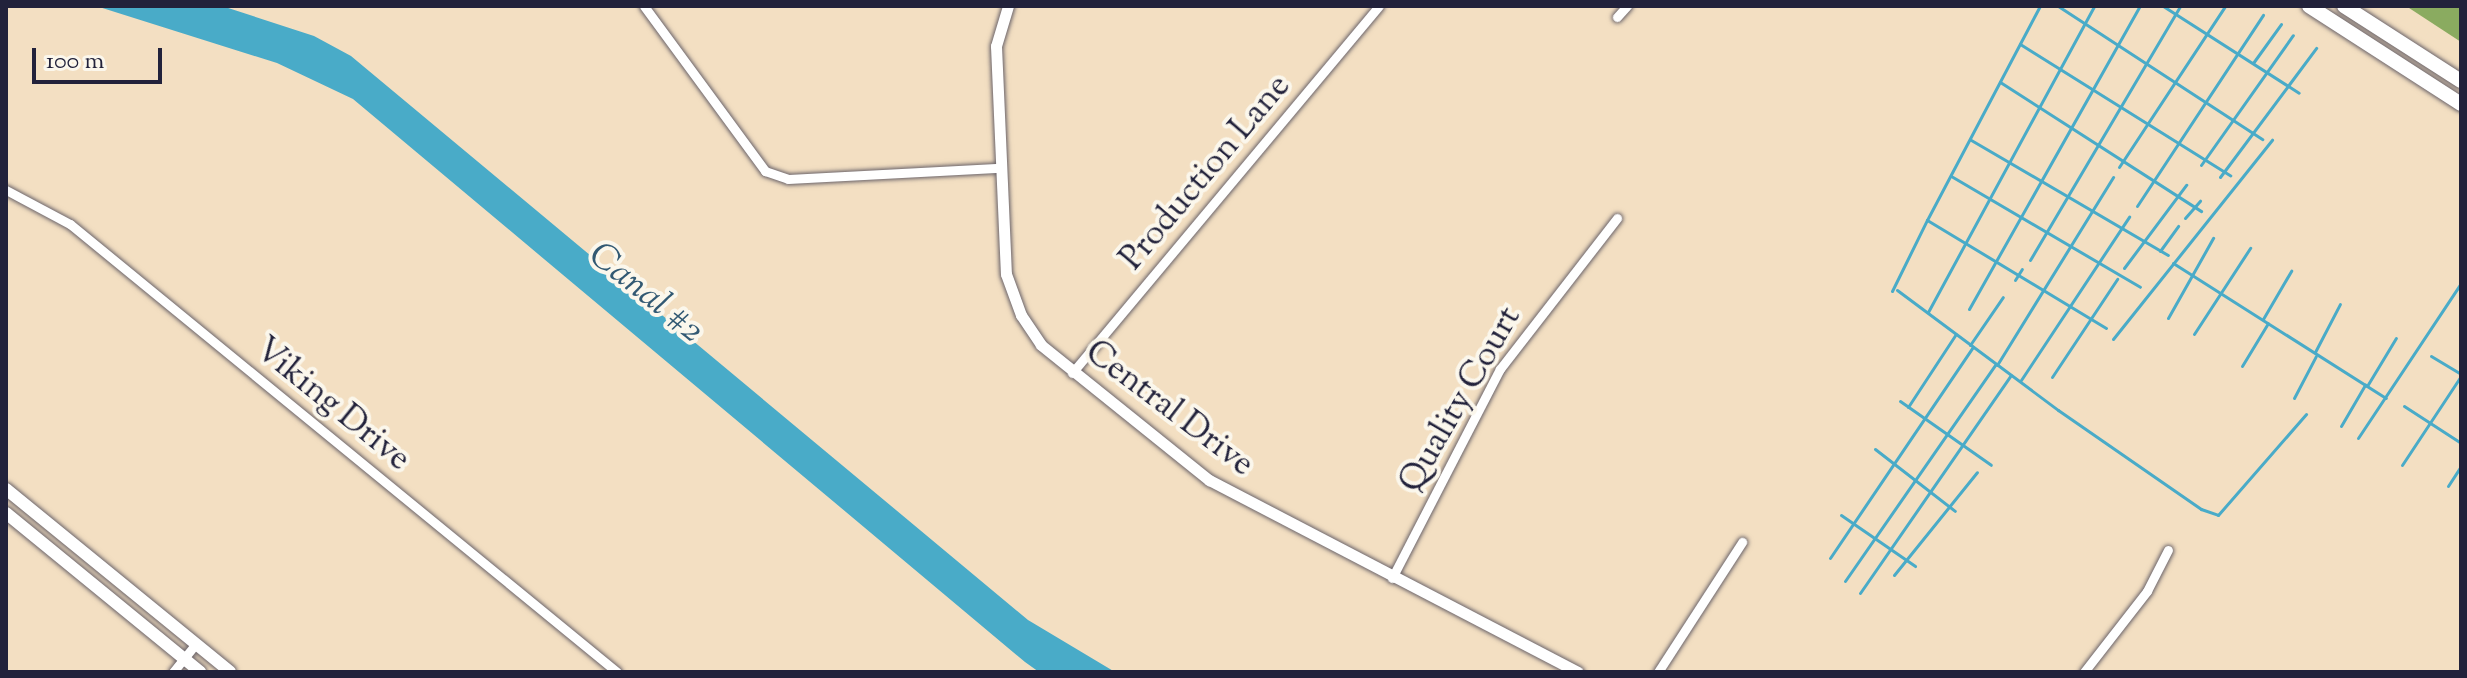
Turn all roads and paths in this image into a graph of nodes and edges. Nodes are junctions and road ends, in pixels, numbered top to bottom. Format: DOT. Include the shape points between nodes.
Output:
graph roads {
  1 [pos="644,6"];
  2 [pos="1008,6"];
  3 [pos="1379,6"];
  4 [pos="1627,6"];
  5 [pos="2309,6"];
  6 [pos="2344,6"];
  7 [pos="1617,17"];
  8 [pos="2461,81"];
  9 [pos="2461,104"];
  10 [pos="1001,168"];
  11 [pos="6,190"];
  12 [pos="1617,218"];
  13 [pos="1072,373"];
  14 [pos="6,489"];
  15 [pos="6,513"];
  16 [pos="1742,542"];
  17 [pos="2168,550"];
  18 [pos="1392,578"];
  19 [pos="196,644"];
  20 [pos="184,659"];
  21 [pos="173,672"];
  22 [pos="200,672"];
  23 [pos="230,672"];
  24 [pos="617,672"];
  25 [pos="1578,672"];
  26 [pos="1658,672"];
  27 [pos="2084,672"];
  1 -- 10 [label="street" via="765,171 788,179"];
  2 -- 10 [label="street, Central Drive" via="996,46"];
  3 -- 13 [label="street, Production Lane"];
  4 -- 7 [label="street"];
  5 -- 9 [label="main road"];
  6 -- 8 [label="main road"];
  10 -- 13 [label="street, Central Drive" via="1006,274 1013,298 1037,340"];
  11 -- 24 [label="street, Viking Drive" via="70,224"];
  12 -- 18 [label="street, Quality Court" via="1500,369"];
  13 -- 18 [label="street, Central Drive" via="1209,480"];
  14 -- 19 [label="main road"];
  15 -- 20 [label="main road"];
  16 -- 26 [label="street"];
  17 -- 27 [label="street" via="2147,591"];
  18 -- 25 [label="street, Central Drive"];
  19 -- 20 [label="street"];
  19 -- 23 [label="main road"];
  20 -- 21 [label="street"];
  20 -- 22 [label="main road"];
}
